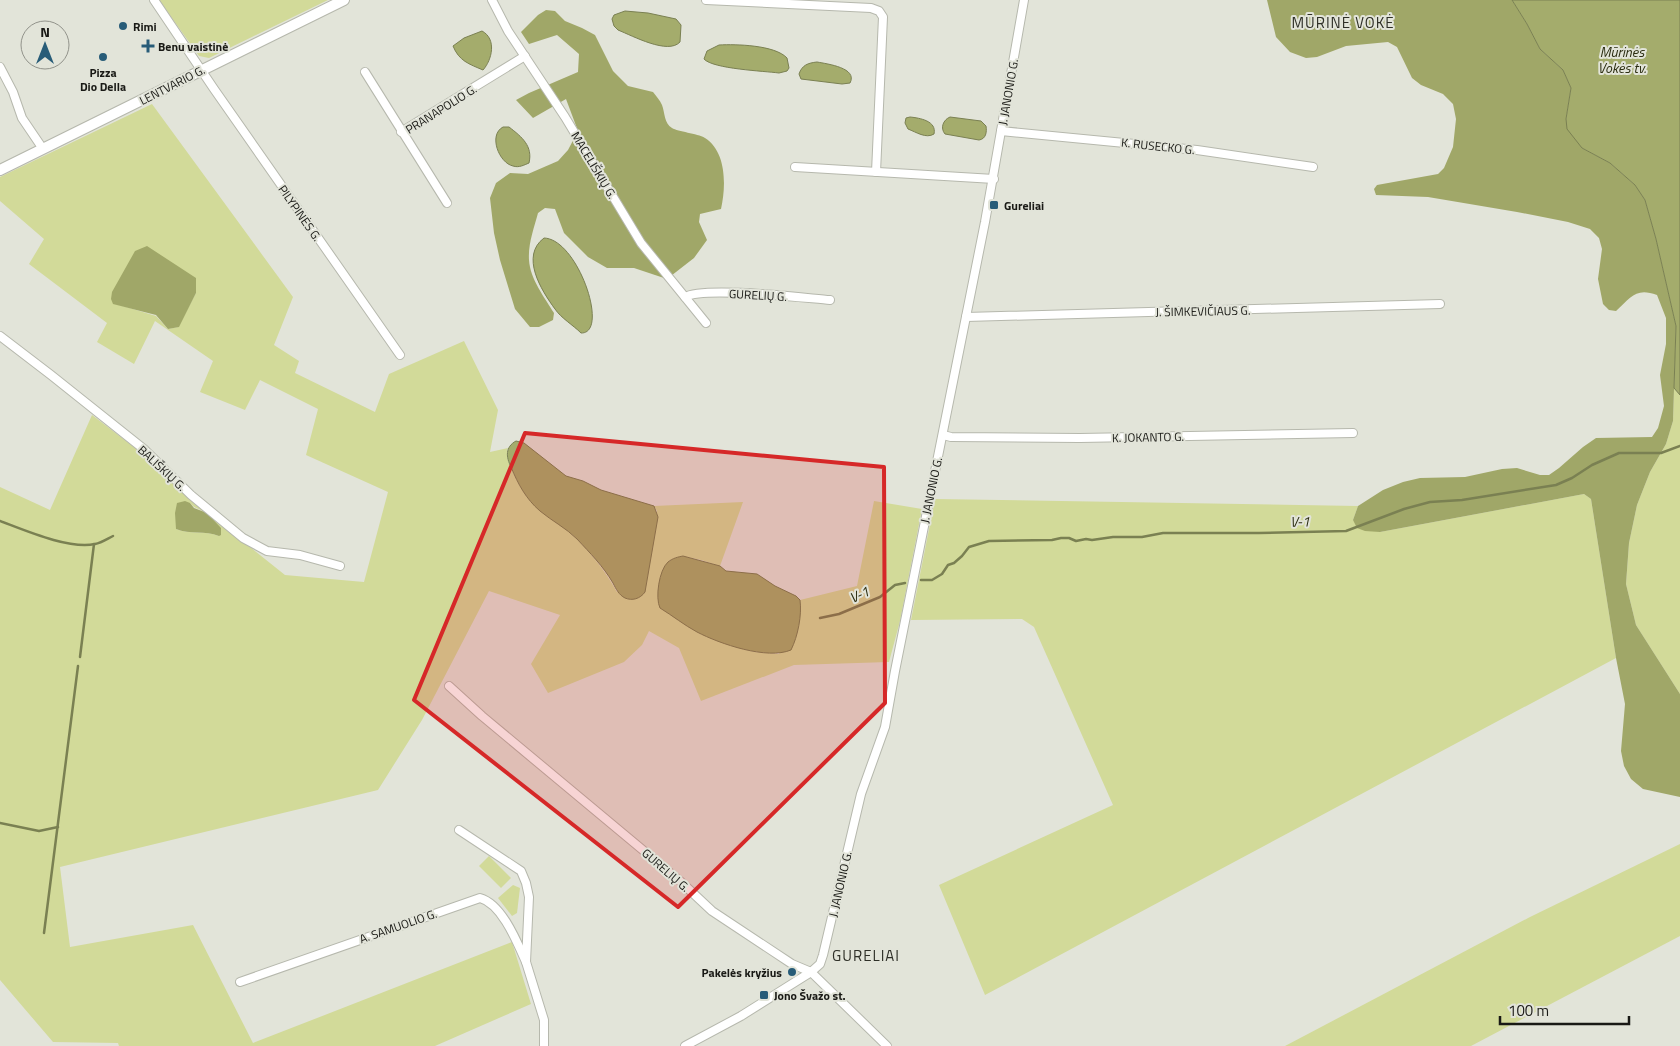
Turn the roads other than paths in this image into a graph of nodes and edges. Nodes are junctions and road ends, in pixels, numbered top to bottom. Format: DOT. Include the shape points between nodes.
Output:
graph roads {
  1 [pos="154,0"];
  2 [pos="344,0"];
  3 [pos="492,0"];
  4 [pos="706,0"];
  5 [pos="1024,0"];
  6 [pos="525,56"];
  7 [pos="0,67"];
  8 [pos="202,70"];
  9 [pos="365,72"];
  10 [pos="1001,131"];
  11 [pos="401,132"];
  12 [pos="43,149"];
  13 [pos="795,167"];
  14 [pos="1313,167"];
  15 [pos="0,170"];
  16 [pos="876,172"];
  17 [pos="994,180"];
  18 [pos="447,203"];
  19 [pos="686,297"];
  20 [pos="830,300"];
  21 [pos="1440,304"];
  22 [pos="966,317"];
  23 [pos="706,323"];
  24 [pos="0,336"];
  25 [pos="400,355"];
  26 [pos="1353,433"];
  27 [pos="943,435"];
  28 [pos="340,566"];
  29 [pos="449,686"];
  30 [pos="459,830"];
  31 [pos="526,962"];
  32 [pos="811,972"];
  33 [pos="240,982"];
  34 [pos="544,1046"];
  35 [pos="685,1046"];
  36 [pos="887,1046"];
  1 -- 8 [label="street, PILYPINĖS G."];
  2 -- 8 [label="main road, LENTVARIO G."];
  3 -- 6 [label="street, MACELIŠKIŲ G."];
  4 -- 16 [label="street" via="879,11 883,17"];
  5 -- 10 [label="street, J. JANONIO G."];
  6 -- 11 [label="street, PRANAPOLIO G."];
  6 -- 19 [label="street, MACELIŠKIŲ G." via="641,243"];
  7 -- 12 [label="street" via="22,118"];
  8 -- 12 [label="main road, LENTVARIO G."];
  8 -- 25 [label="street, PILYPINĖS G."];
  9 -- 11 [label="street"];
  10 -- 14 [label="street, K. RUSECKO G." via="1188,149"];
  10 -- 17 [label="street, J. JANONIO G."];
  11 -- 18 [label="street, PRANAPOLIO G."];
  12 -- 15 [label="main road, LENTVARIO G."];
  13 -- 16 [label="street"];
  16 -- 17 [label="street"];
  17 -- 22 [label="street, J. JANONIO G."];
  19 -- 20 [label="street, GURELIŲ G." via="696,293 733,293"];
  19 -- 23 [label="street, MACELIŠKIŲ G."];
  21 -- 22 [label="street, J. ŠIMKEVIČIAUS G."];
  22 -- 27 [label="street, J. JANONIO G."];
  24 -- 28 [label="street, BALIŠKIŲ G." via="145,450 190,495 243,538 267,551 300,555"];
  26 -- 27 [label="street, K. JOKANTO G." via="1080,438"];
  27 -- 32 [label="street, J. JANONIO G." via="885,727 861,794 823,955 820,964"];
  29 -- 32 [label="street, GURELIŲ G." via="712,910 792,964"];
  30 -- 31 [label="street" via="520,870 529,897"];
  31 -- 33 [label="street, A. SAMUOLIO G." via="510,926 486,900 480,898"];
  31 -- 34 [label="street" via="544,1020"];
  32 -- 35 [label="street"];
  32 -- 36 [label="street, GURELIŲ G."];
}
